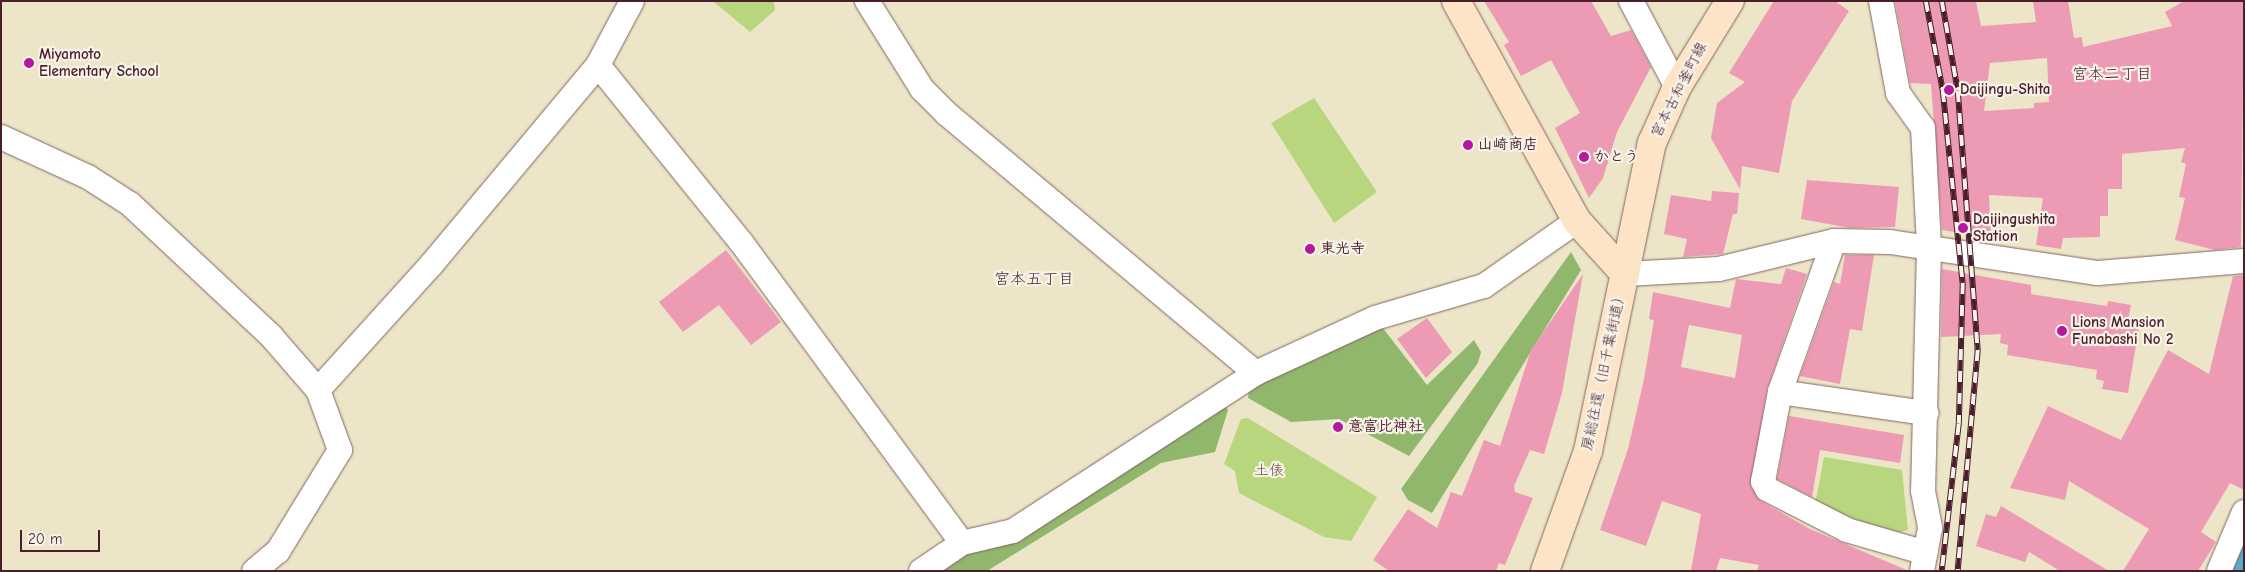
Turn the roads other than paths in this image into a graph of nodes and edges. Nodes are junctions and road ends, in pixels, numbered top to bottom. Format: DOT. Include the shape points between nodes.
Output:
graph roads {
  1 [pos="632,1"];
  2 [pos="867,1"];
  3 [pos="1456,1"];
  4 [pos="1632,1"];
  5 [pos="1730,1"];
  6 [pos="1881,1"];
  7 [pos="598,65"];
  8 [pos="1677,87"];
  9 [pos="1,137"];
  10 [pos="1577,221"];
  11 [pos="1834,241"];
  12 [pos="1929,248"];
  13 [pos="2244,261"];
  14 [pos="1624,274"];
  15 [pos="1256,373"];
  16 [pos="318,390"];
  17 [pos="1780,392"];
  18 [pos="1926,413"];
  19 [pos="2244,512"];
  20 [pos="962,543"];
  21 [pos="1924,562"];
  22 [pos="254,571"];
  23 [pos="921,571"];
  24 [pos="1544,571"];
  25 [pos="2219,571"];
  1 -- 7 [label="street"];
  2 -- 15 [label="street" via="922,89 946,114"];
  3 -- 10 [label="street, 房総往還（旧千葉街道）"];
  4 -- 8 [label="street"];
  5 -- 8 [label="street, 宮本古和釜町線"];
  6 -- 12 [label="street" via="1898,93 1923,128"];
  7 -- 16 [label="street" via="431,266"];
  7 -- 20 [label="street" via="741,242"];
  8 -- 14 [label="street, 宮本古和釜町線" via="1652,142"];
  9 -- 16 [label="street" via="88,177 130,204 271,336"];
  10 -- 14 [label="street, 房総往還（旧千葉街道）"];
  10 -- 15 [label="street" via="1484,286 1375,318"];
  11 -- 12 [label="street"];
  11 -- 14 [label="street" via="1719,270"];
  11 -- 17 [label="street"];
  12 -- 13 [label="street" via="2098,273"];
  12 -- 18 [label="street"];
  14 -- 24 [label="street, 房総往還（旧千葉街道）" via="1588,451"];
  15 -- 20 [label="street" via="1013,531"];
  16 -- 22 [label="street" via="340,450 278,551"];
  17 -- 18 [label="street"];
  17 -- 21 [label="street" via="1763,480 1767,489 1847,530"];
  18 -- 21 [label="street" via="1923,491 1930,528"];
  19 -- 25 [label="street"];
  20 -- 23 [label="street"];
}
